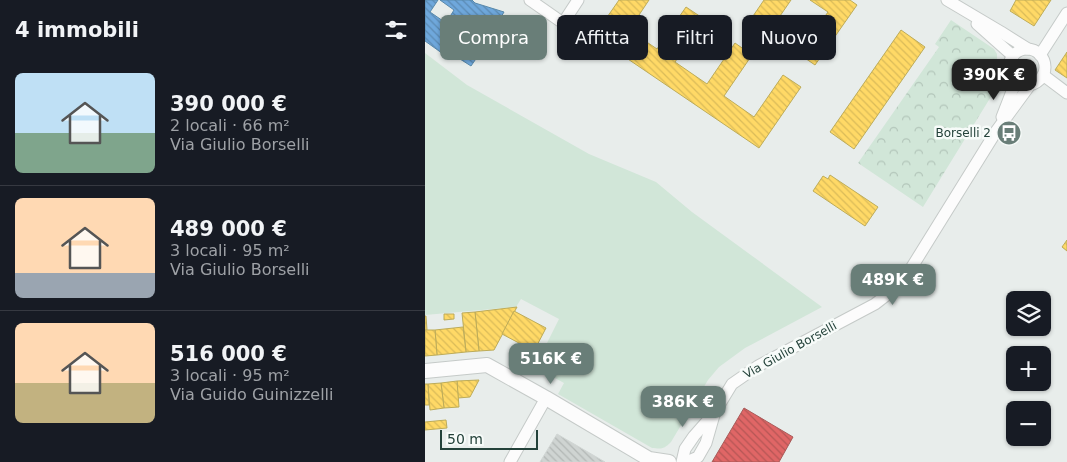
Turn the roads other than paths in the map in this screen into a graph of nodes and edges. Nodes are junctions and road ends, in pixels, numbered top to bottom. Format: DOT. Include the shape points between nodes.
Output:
graph roads {
  1 [pos="530,0"];
  2 [pos="578,0"];
  3 [pos="952,3"];
  4 [pos="1067,13"];
  5 [pos="1028,49"];
  6 [pos="1040,55"];
  7 [pos="1013,56"];
  8 [pos="1043,75"];
  9 [pos="1016,81"];
  10 [pos="1030,85"];
  11 [pos="1067,93"];
  12 [pos="997,130"];
  13 [pos="425,371"];
  14 [pos="546,398"];
  15 [pos="715,412"];
  16 [pos="510,462"];
  17 [pos="669,462"];
  18 [pos="682,462"];
  19 [pos="686,462"];
  1 -- 2 [label="street" via="563,23"];
  3 -- 5 [label="street"];
  3 -- 7 [label="street"];
  4 -- 6 [label="street"];
  5 -- 6 [label="street"];
  5 -- 7 [label="street"];
  6 -- 8 [label="street" via="1044,62"];
  7 -- 9 [label="street" via="1009,67"];
  8 -- 10 [label="street"];
  8 -- 11 [label="street"];
  9 -- 10 [label="street"];
  9 -- 12 [label="street, Via Giulio Borselli"];
  10 -- 12 [label="street, Via Giulio Borselli"];
  12 -- 15 [label="street, Via Giulio Borselli" via="902,282 875,304 759,366 732,384"];
  13 -- 14 [label="street" via="487,365"];
  14 -- 16 [label="street"];
  14 -- 17 [label="street" via="649,459"];
  15 -- 18 [label="street, Via Giulio Borselli" via="685,449"];
  15 -- 19 [label="street, Via Giulio Borselli" via="706,443 698,457"];
}
